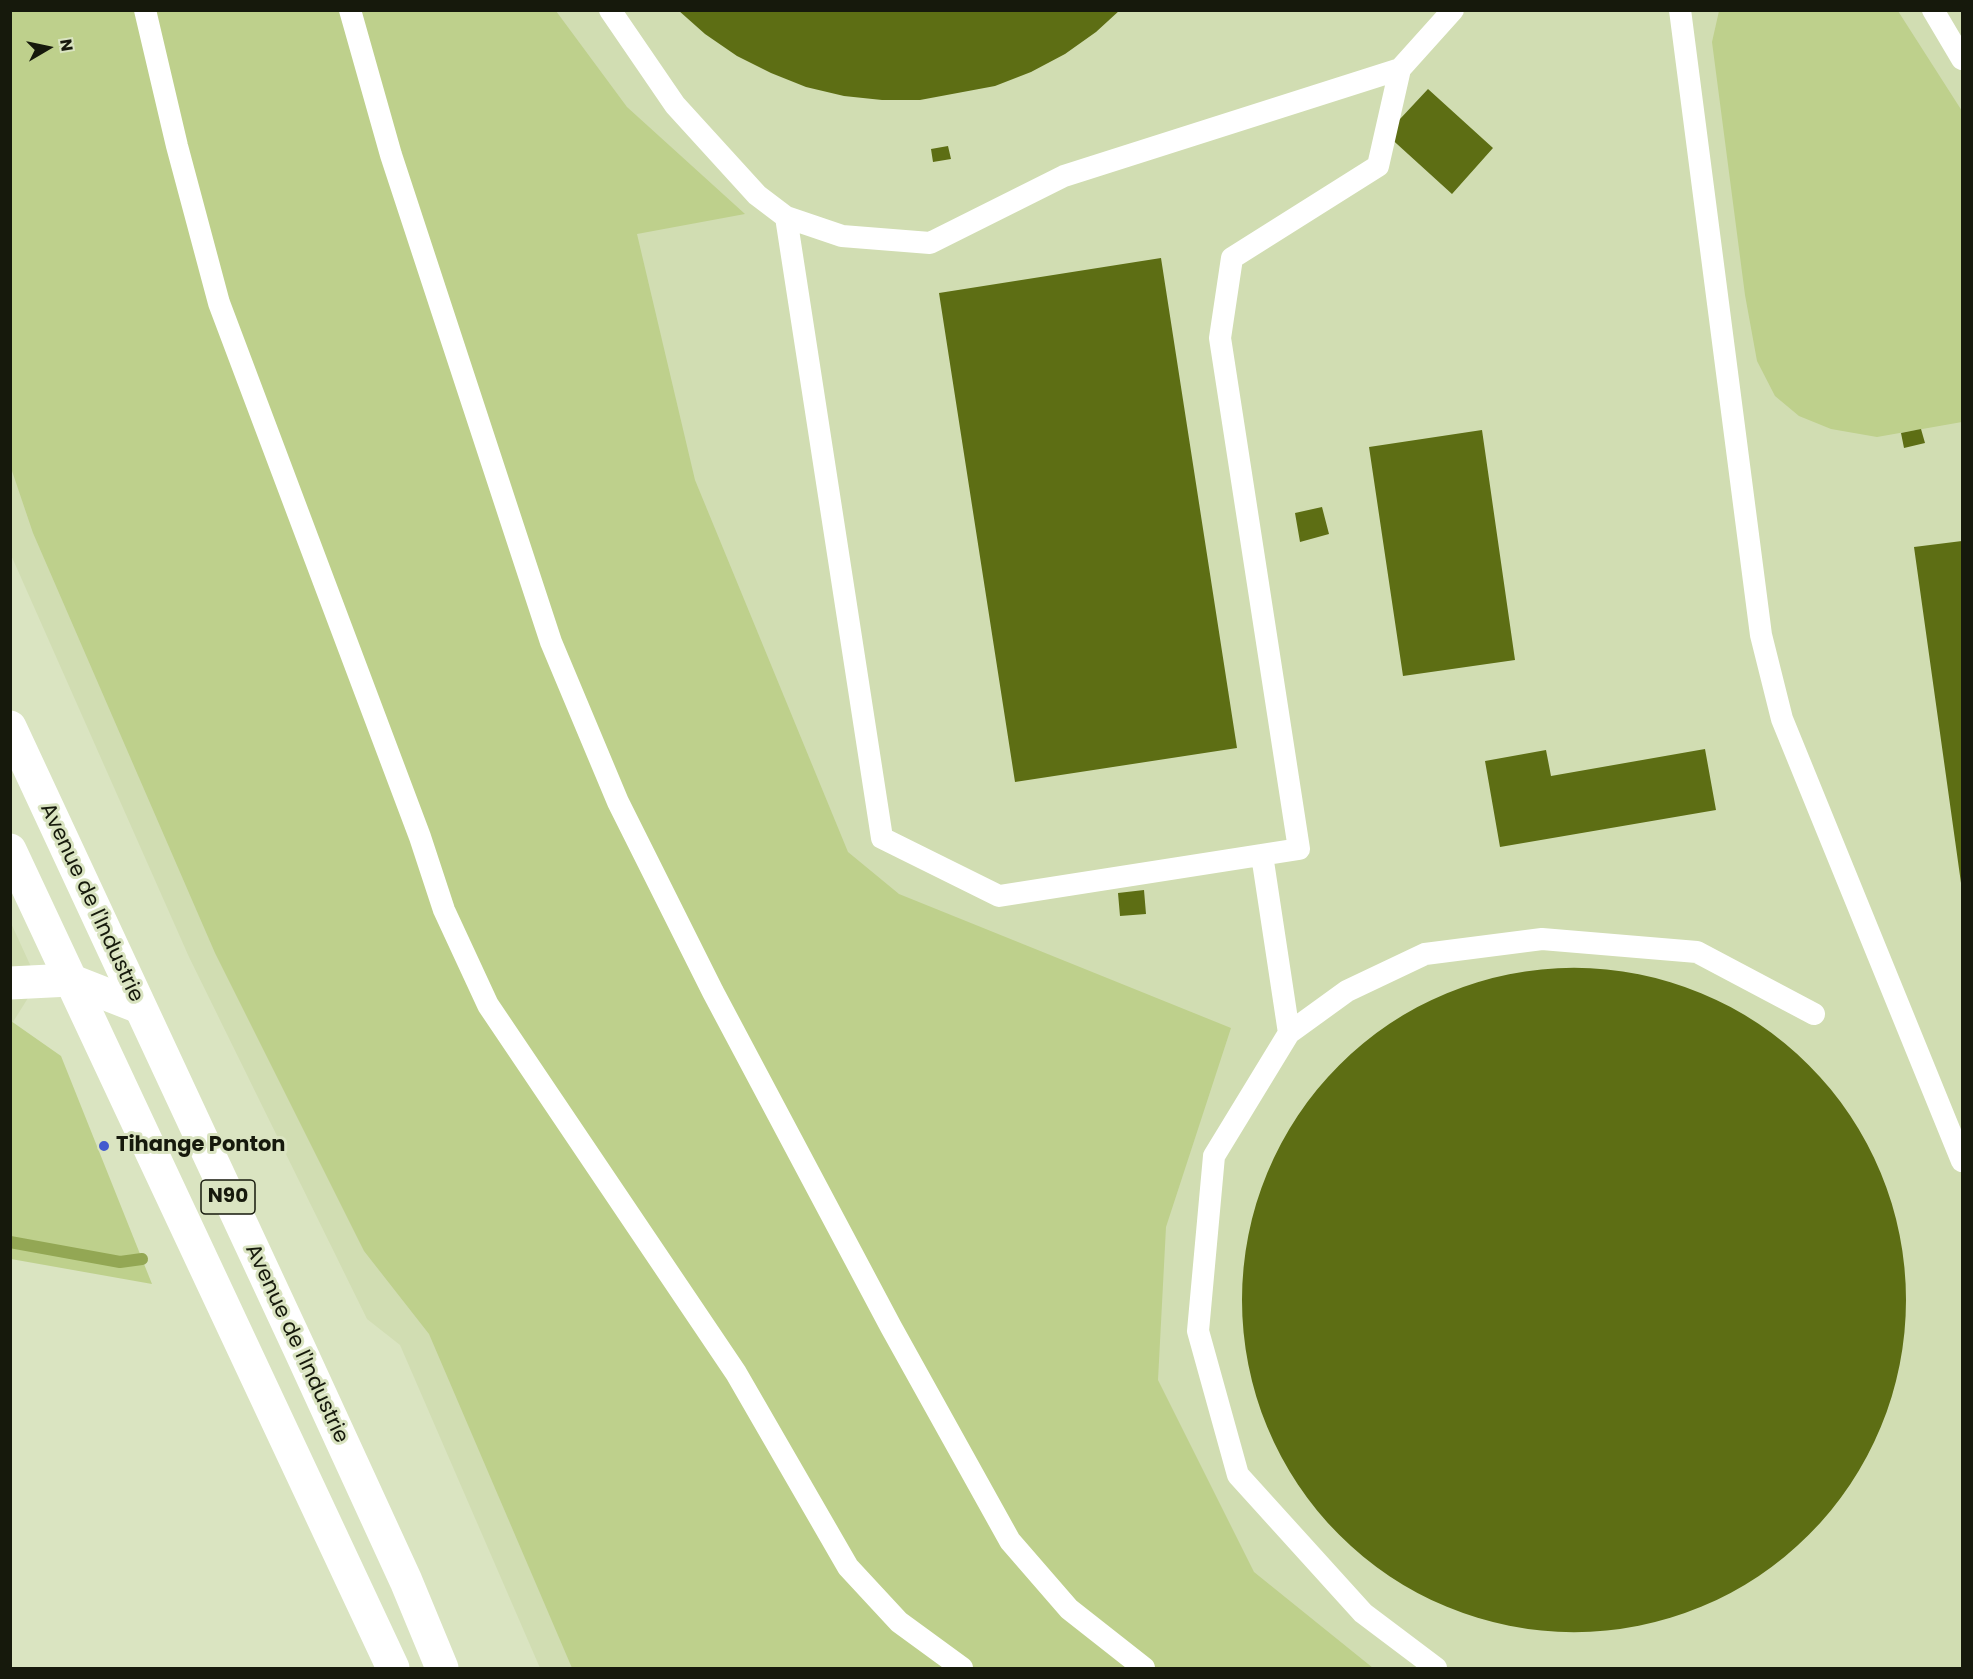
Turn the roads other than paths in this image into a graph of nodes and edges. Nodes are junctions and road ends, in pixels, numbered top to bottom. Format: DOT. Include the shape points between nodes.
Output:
graph roads {
  1 [pos="145,10"];
  2 [pos="350,10"];
  3 [pos="610,10"];
  4 [pos="1453,10"];
  5 [pos="1680,10"];
  6 [pos="1933,10"];
  7 [pos="1962,59"];
  8 [pos="1400,69"];
  9 [pos="786,217"];
  10 [pos="10,727"];
  11 [pos="10,850"];
  12 [pos="1262,855"];
  13 [pos="70,980"];
  14 [pos="10,983"];
  15 [pos="139,1007"];
  16 [pos="1814,1014"];
  17 [pos="1288,1033"];
  18 [pos="1962,1161"];
  19 [pos="393,1668"];
  20 [pos="442,1668"];
  21 [pos="962,1668"];
  22 [pos="1144,1668"];
  23 [pos="1436,1668"];
  1 -- 21 [label="lane" via="219,303 444,910 488,1005 736,1373 848,1567 899,1622"];
  2 -- 22 [label="lane" via="391,155 551,642 618,802 713,992 885,1317 1010,1541 1069,1609"];
  3 -- 9 [label="lane" via="675,105 757,195"];
  4 -- 8 [label="lane"];
  5 -- 18 [label="lane" via="1763,645 1782,719"];
  6 -- 7 [label="lane"];
  8 -- 9 [label="lane" via="1064,176 930,243 842,236"];
  8 -- 12 [label="lane" via="1378,166 1233,258 1220,338 1299,849"];
  9 -- 12 [label="lane" via="882,838 999,896"];
  10 -- 15 [label="main road, Avenue de l'Industrie / N90"];
  11 -- 13 [label="main road, N90"];
  12 -- 17 [label="lane"];
  13 -- 14 [label="main road"];
  13 -- 15 [label="main road"];
  13 -- 19 [label="main road, N90"];
  15 -- 20 [label="main road, Avenue de l'Industrie / N90" via="406,1581"];
  16 -- 17 [label="lane" via="1697,952 1542,939 1425,954 1347,991"];
  17 -- 23 [label="lane" via="1214,1156 1198,1331 1238,1475 1363,1613"];
}
